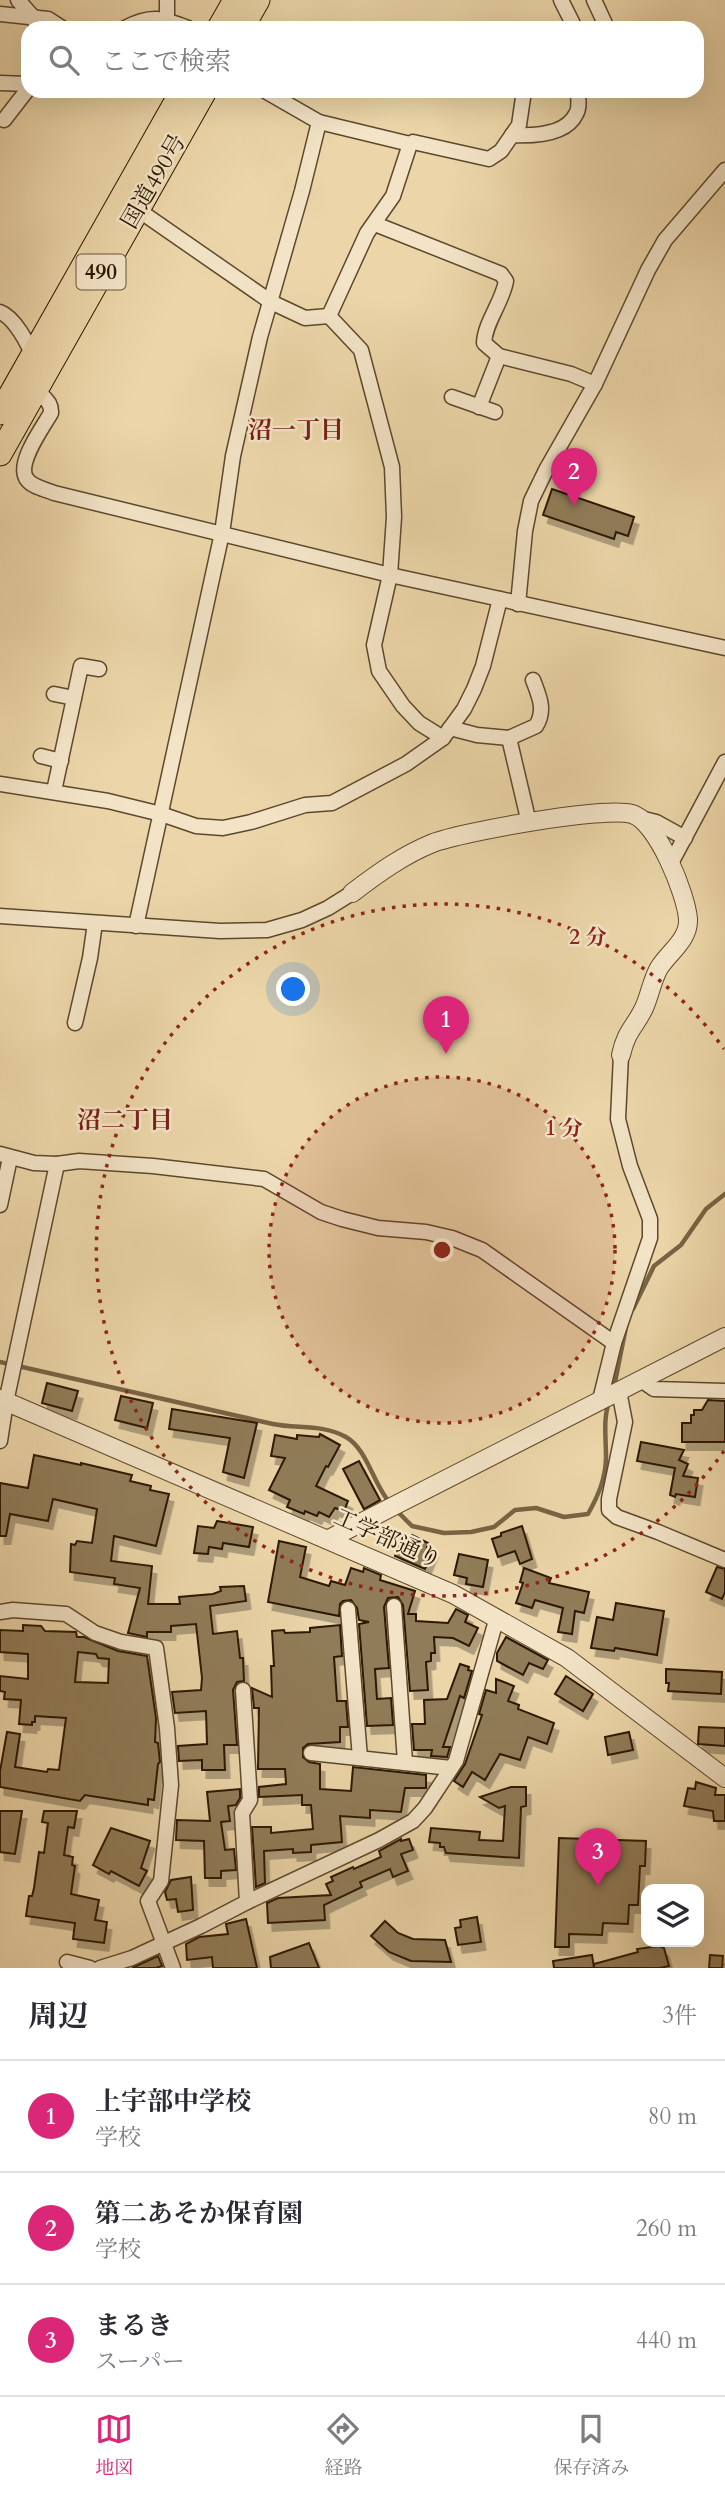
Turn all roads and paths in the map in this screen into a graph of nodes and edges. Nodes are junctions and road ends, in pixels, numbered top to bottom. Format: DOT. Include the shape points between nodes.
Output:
graph roads {
  1 [pos="18,0"];
  2 [pos="167,0"];
  3 [pos="235,0"];
  4 [pos="258,0"];
  5 [pos="561,0"];
  6 [pos="594,0"];
  7 [pos="0,14"];
  8 [pos="167,20"];
  9 [pos="31,21"];
  10 [pos="34,21"];
  11 [pos="138,21"];
  12 [pos="223,21"];
  13 [pos="246,21"];
  14 [pos="572,21"];
  15 [pos="601,21"];
  16 [pos="0,83"];
  17 [pos="21,85"];
  18 [pos="21,96"];
  19 [pos="179,98"];
  20 [pos="200,98"];
  21 [pos="277,98"];
  22 [pos="523,98"];
  23 [pos="578,98"];
  24 [pos="4,120"];
  25 [pos="318,122"];
  26 [pos="512,135"];
  27 [pos="410,144"];
  28 [pos="725,170"];
  29 [pos="127,206"];
  30 [pos="375,224"];
  31 [pos="271,302"];
  32 [pos="0,312"];
  33 [pos="329,316"];
  34 [pos="32,355"];
  35 [pos="499,356"];
  36 [pos="595,384"];
  37 [pos="36,389"];
  38 [pos="452,397"];
  39 [pos="480,407"];
  40 [pos="495,412"];
  41 [pos="0,413"];
  42 [pos="0,454"];
  43 [pos="222,533"];
  44 [pos="390,575"];
  45 [pos="500,599"];
  46 [pos="518,604"];
  47 [pos="725,648"];
  48 [pos="99,669"];
  49 [pos="533,680"];
  50 [pos="54,694"];
  51 [pos="75,698"];
  52 [pos="447,733"];
  53 [pos="509,738"];
  54 [pos="41,756"];
  55 [pos="61,761"];
  56 [pos="725,762"];
  57 [pos="0,784"];
  58 [pos="54,791"];
  59 [pos="161,814"];
  60 [pos="640,818"];
  61 [pos="529,823"];
  62 [pos="685,838"];
  63 [pos="670,865"];
  64 [pos="352,893"];
  65 [pos="0,916"];
  66 [pos="95,923"];
  67 [pos="136,926"];
  68 [pos="75,1023"];
  69 [pos="621,1055"];
  70 [pos="5,1156"];
  71 [pos="57,1164"];
  72 [pos="1,1201"];
  73 [pos="725,1337"];
  74 [pos="614,1343"];
  75 [pos="641,1380"];
  76 [pos="619,1391"];
  77 [pos="725,1391"];
  78 [pos="600,1400"];
  79 [pos="3,1401"];
  80 [pos="0,1441"];
  81 [pos="329,1539"];
  82 [pos="725,1560"];
  83 [pos="394,1606"];
  84 [pos="348,1609"];
  85 [pos="0,1612"];
  86 [pos="497,1617"];
  87 [pos="243,1690"];
  88 [pos="311,1754"];
  89 [pos="360,1758"];
  90 [pos="405,1762"];
  91 [pos="452,1768"];
  92 [pos="725,1778"];
  93 [pos="247,1902"];
  94 [pos="165,1943"];
  95 [pos="67,1962"];
  96 [pos="90,1968"];
  97 [pos="100,1968"];
  98 [pos="173,1968"];
  1 -- 10 [label="street"];
  2 -- 8 [label="street"];
  3 -- 12 [label="highway"];
  4 -- 13 [label="highway"];
  5 -- 14 [label="street"];
  6 -- 15 [label="street"];
  7 -- 9 [label="street"];
  8 -- 11 [label="street"];
  16 -- 17 [label="street"];
  18 -- 24 [label="street"];
  19 -- 29 [label="highway, 国道490号 / 490"];
  20 -- 29 [label="highway, 国道490号 / 490"];
  21 -- 25 [label="street"];
  22 -- 26 [label="street" via="519,125"];
  23 -- 26 [label="street" via="578,111 567,124 541,135"];
  25 -- 27 [label="street"];
  25 -- 31 [label="street"];
  26 -- 27 [label="street" via="489,159"];
  27 -- 30 [label="street" via="393,196"];
  28 -- 36 [label="street" via="665,240"];
  29 -- 31 [label="street"];
  29 -- 34 [label="highway, 国道490号 / 490"];
  29 -- 37 [label="highway, 国道490号 / 490"];
  30 -- 33 [label="street"];
  30 -- 35 [label="street" via="501,274 506,281 504,294 484,343"];
  31 -- 33 [label="street" via="305,318"];
  31 -- 43 [label="street" via="233,456"];
  32 -- 34 [label="street" via="6,314"];
  33 -- 44 [label="street" via="361,350 392,467"];
  34 -- 37 [label="street"];
  34 -- 41 [label="highway, 国道490号 / 490"];
  35 -- 36 [label="street"];
  35 -- 39 [label="street"];
  36 -- 46 [label="street" via="531,501"];
  37 -- 42 [label="highway, 国道490号 / 490"];
  37 -- 43 [label="street" via="50,402 51,413 23,468 33,485"];
  38 -- 39 [label="street"];
  39 -- 40 [label="street"];
  43 -- 44 [label="street"];
  43 -- 59 [label="street"];
  44 -- 45 [label="street"];
  44 -- 52 [label="street" via="374,645 379,671 419,723"];
  45 -- 46 [label="street"];
  45 -- 52 [label="street" via="474,689"];
  46 -- 47 [label="street"];
  48 -- 51 [label="street" via="81,666"];
  49 -- 53 [label="street" via="541,702 540,720"];
  50 -- 51 [label="street"];
  51 -- 55 [label="street"];
  52 -- 53 [label="street"];
  52 -- 59 [label="street" via="406,764 332,803 223,828 196,826"];
  53 -- 61 [label="street"];
  54 -- 55 [label="street"];
  55 -- 58 [label="street"];
  56 -- 62 [label="street"];
  57 -- 58 [label="street"];
  58 -- 59 [label="street"];
  59 -- 67 [label="street"];
  60 -- 61 [label="street" via="622,812"];
  60 -- 62 [label="street"];
  60 -- 63 [label="street"];
  61 -- 64 [label="street" via="435,842"];
  62 -- 63 [label="street"];
  63 -- 69 [label="street" via="684,901 686,931 657,971"];
  64 -- 67 [label="street" via="311,916 267,930"];
  65 -- 66 [label="street"];
  66 -- 67 [label="street"];
  66 -- 68 [label="street"];
  69 -- 74 [label="street" via="618,1119 650,1219 650,1238"];
  70 -- 71 [label="street"];
  70 -- 72 [label="street"];
  71 -- 74 [label="street" via="153,1166 264,1179 342,1219 452,1238 482,1250"];
  71 -- 79 [label="street"];
  73 -- 75 [label="street"];
  74 -- 78 [label="street"];
  75 -- 76 [label="street"];
  75 -- 77 [label="street" via="654,1389"];
  76 -- 78 [label="street"];
  76 -- 82 [label="street" via="625,1422 609,1510"];
  78 -- 81 [label="street"];
  79 -- 80 [label="street"];
  79 -- 81 [label="street, 工学部通り"];
  81 -- 86 [label="street, 工学部通り"];
  83 -- 90 [label="street"];
  84 -- 89 [label="street"];
  85 -- 94 [label="street" via="66,1614 95,1633 156,1648 171,1785 161,1881 148,1901"];
  86 -- 91 [label="street"];
  86 -- 92 [label="street, 工学部通り" via="567,1658"];
  87 -- 93 [label="street" via="250,1800 242,1813"];
  88 -- 89 [label="street"];
  89 -- 90 [label="street"];
  90 -- 91 [label="street"];
  91 -- 93 [label="street" via="413,1821"];
  93 -- 94 [label="street"];
  94 -- 97 [label="street"];
  94 -- 98 [label="street"];
  95 -- 96 [label="street"];
}
